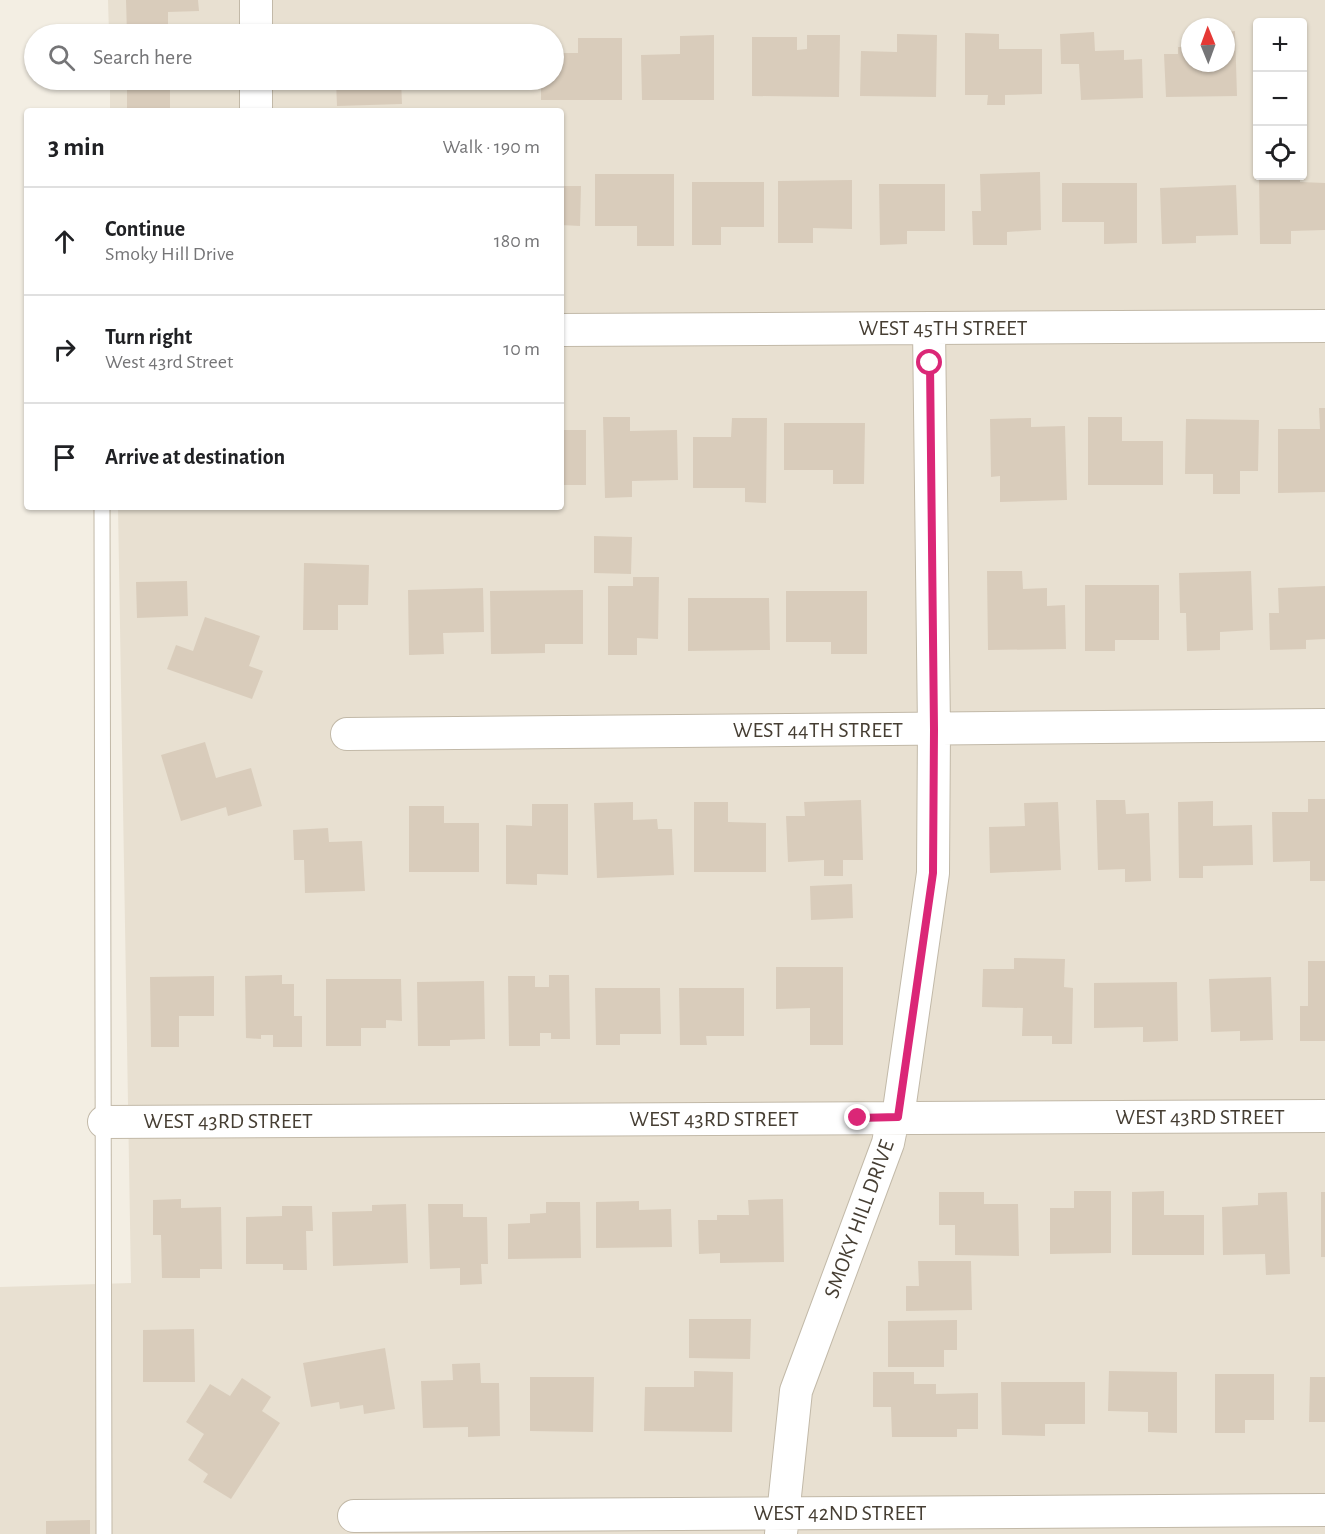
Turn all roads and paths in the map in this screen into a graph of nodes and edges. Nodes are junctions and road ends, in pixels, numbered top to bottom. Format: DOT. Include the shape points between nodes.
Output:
graph roads {
  1 [pos="256,0"];
  2 [pos="256,24"];
  3 [pos="256,90"];
  4 [pos="256,108"];
  5 [pos="1325,326"];
  6 [pos="929,328"];
  7 [pos="564,330"];
  8 [pos="102,510"];
  9 [pos="1325,725"];
  10 [pos="934,729"];
  11 [pos="347,734"];
  12 [pos="1325,1116"];
  13 [pos="893,1118"];
  14 [pos="104,1122"];
  15 [pos="1325,1510"];
  16 [pos="354,1516"];
  17 [pos="781,1524"];
  18 [pos="104,1534"];
  1 -- 2 [label="street"];
  3 -- 4 [label="street"];
  5 -- 6 [label="street, WEST 45TH STREET"];
  6 -- 7 [label="street, WEST 45TH STREET"];
  6 -- 10 [label="street, SMOKY HILL DRIVE"];
  8 -- 14 [label="lane"];
  9 -- 10 [label="street, WEST 44TH STREET"];
  10 -- 11 [label="street, WEST 44TH STREET"];
  10 -- 13 [label="street, SMOKY HILL DRIVE" via="933,873 898,1117"];
  12 -- 13 [label="street, WEST 43RD STREET"];
  13 -- 14 [label="street, WEST 43RD STREET"];
  13 -- 17 [label="street, SMOKY HILL DRIVE" via="888,1143 796,1391"];
  14 -- 18 [label="lane"];
  15 -- 17 [label="street, WEST 42ND STREET"];
  16 -- 17 [label="street, WEST 42ND STREET"];
}
